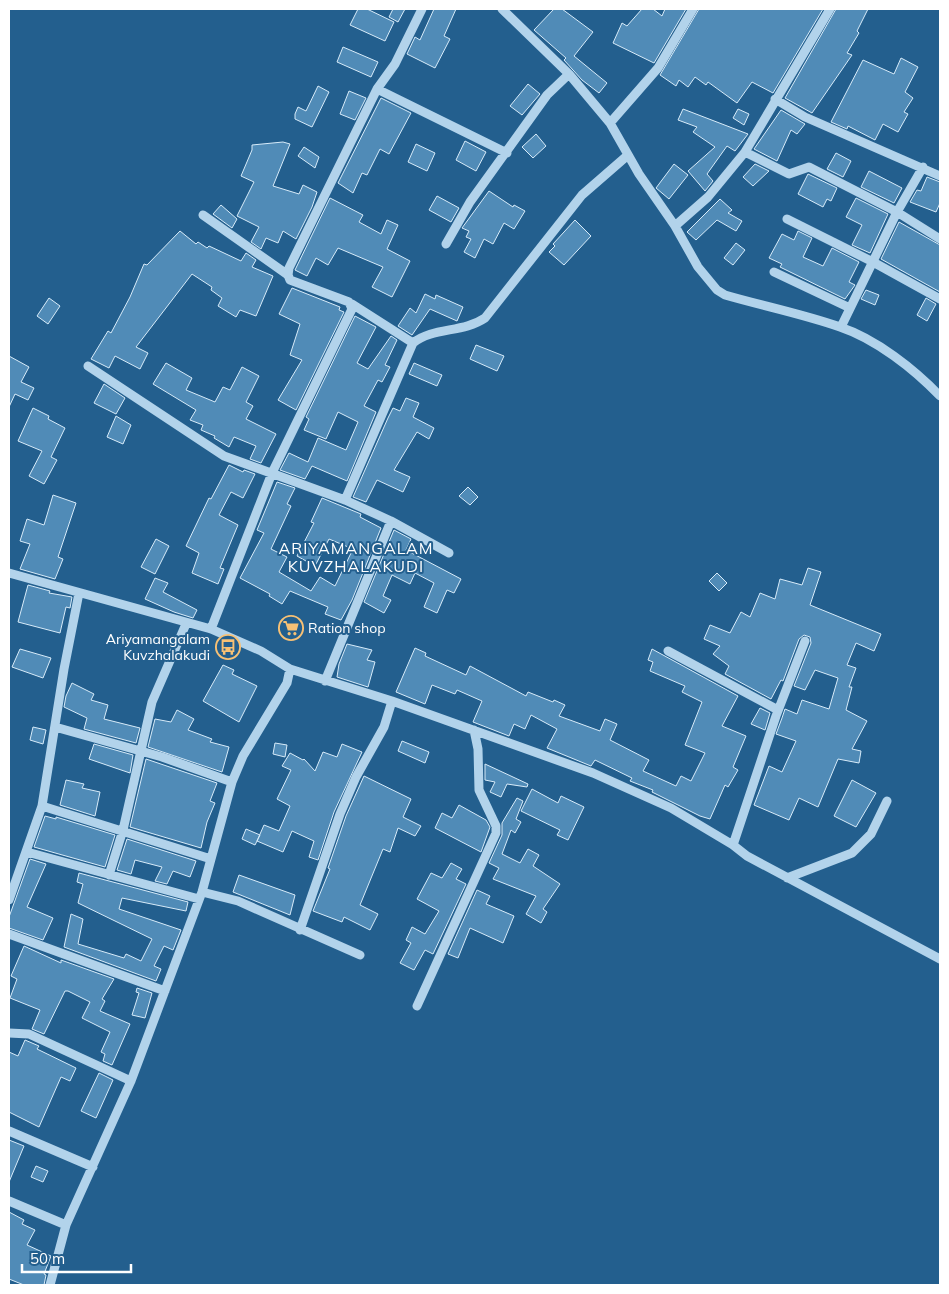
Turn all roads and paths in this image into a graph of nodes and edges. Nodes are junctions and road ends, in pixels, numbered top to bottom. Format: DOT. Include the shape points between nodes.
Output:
graph roads {
  1 [pos="422,9"];
  2 [pos="502,9"];
  3 [pos="693,9"];
  4 [pos="830,9"];
  5 [pos="514,13"];
  6 [pos="569,74"];
  7 [pos="377,89"];
  8 [pos="775,99"];
  9 [pos="610,124"];
  10 [pos="745,152"];
  11 [pos="506,153"];
  12 [pos="628,155"];
  13 [pos="923,167"];
  14 [pos="940,176"];
  15 [pos="897,212"];
  16 [pos="203,215"];
  17 [pos="787,219"];
  18 [pos="675,226"];
  19 [pos="940,239"];
  20 [pos="446,244"];
  21 [pos="873,262"];
  22 [pos="774,272"];
  23 [pos="288,275"];
  24 [pos="940,299"];
  25 [pos="352,304"];
  26 [pos="850,308"];
  27 [pos="841,327"];
  28 [pos="413,343"];
  29 [pos="88,366"];
  30 [pos="940,396"];
  31 [pos="272,473"];
  32 [pos="345,500"];
  33 [pos="391,521"];
  34 [pos="449,553"];
  35 [pos="9,574"];
  36 [pos="79,593"];
  37 [pos="186,624"];
  38 [pos="210,629"];
  39 [pos="805,641"];
  40 [pos="668,651"];
  41 [pos="290,669"];
  42 [pos="325,681"];
  43 [pos="392,701"];
  44 [pos="778,710"];
  45 [pos="55,728"];
  46 [pos="474,730"];
  47 [pos="140,751"];
  48 [pos="232,782"];
  49 [pos="887,801"];
  50 [pos="42,806"];
  51 [pos="123,830"];
  52 [pos="733,845"];
  53 [pos="27,852"];
  54 [pos="211,859"];
  55 [pos="109,875"];
  56 [pos="787,878"];
  57 [pos="201,896"];
  58 [pos="9,900"];
  59 [pos="300,930"];
  60 [pos="9,934"];
  61 [pos="360,955"];
  62 [pos="940,959"];
  63 [pos="165,991"];
  64 [pos="417,1006"];
  65 [pos="9,1033"];
  66 [pos="131,1081"];
  67 [pos="9,1131"];
  68 [pos="93,1167"];
  69 [pos="9,1201"];
  70 [pos="66,1226"];
  71 [pos="50,1285"];
  1 -- 7 [label="street" via="395,64"];
  2 -- 5 [label="street"];
  3 -- 9 [label="street" via="658,68"];
  4 -- 8 [label="street"];
  5 -- 6 [label="street"];
  6 -- 9 [label="street"];
  6 -- 11 [label="street" via="547,95"];
  7 -- 11 [label="street"];
  7 -- 23 [label="street"];
  8 -- 10 [label="street"];
  8 -- 13 [label="street" via="805,117"];
  9 -- 12 [label="street"];
  10 -- 15 [label="street" via="789,174 809,167"];
  10 -- 18 [label="street" via="708,197"];
  11 -- 20 [label="street" via="470,202"];
  12 -- 18 [label="street"];
  12 -- 28 [label="street" via="582,195 485,318 466,328 423,337"];
  13 -- 14 [label="street"];
  13 -- 15 [label="street"];
  15 -- 19 [label="street"];
  15 -- 21 [label="street"];
  16 -- 23 [label="street"];
  17 -- 21 [label="street"];
  18 -- 27 [label="street" via="698,267 720,293"];
  21 -- 24 [label="street"];
  21 -- 26 [label="street"];
  22 -- 26 [label="street"];
  23 -- 25 [label="street" via="291,280"];
  25 -- 28 [label="street"];
  25 -- 31 [label="street"];
  26 -- 27 [label="street"];
  27 -- 30 [label="street" via="885,351"];
  28 -- 32 [label="street"];
  29 -- 31 [label="street" via="224,456"];
  31 -- 32 [label="street"];
  31 -- 38 [label="street"];
  32 -- 33 [label="street"];
  33 -- 34 [label="street"];
  33 -- 42 [label="street"];
  35 -- 36 [label="street"];
  36 -- 37 [label="street"];
  36 -- 45 [label="street"];
  37 -- 38 [label="street"];
  37 -- 47 [label="street" via="152,702"];
  38 -- 41 [label="street" via="261,651"];
  39 -- 44 [label="street"];
  40 -- 44 [label="street"];
  41 -- 42 [label="street"];
  41 -- 48 [label="street" via="287,683 243,756"];
  42 -- 43 [label="street"];
  43 -- 46 [label="street"];
  43 -- 59 [label="street" via="384,727 340,814"];
  44 -- 52 [label="street"];
  45 -- 47 [label="street"];
  45 -- 50 [label="street"];
  46 -- 52 [label="street" via="593,773 671,808"];
  46 -- 64 [label="street" via="481,796 496,826 496,833"];
  47 -- 48 [label="street"];
  47 -- 51 [label="street"];
  48 -- 54 [label="street"];
  49 -- 56 [label="street" via="871,834 852,853"];
  50 -- 51 [label="street"];
  50 -- 53 [label="street"];
  51 -- 54 [label="street"];
  51 -- 55 [label="street"];
  52 -- 56 [label="street"];
  53 -- 55 [label="street"];
  53 -- 58 [label="street"];
  54 -- 57 [label="street"];
  55 -- 57 [label="street"];
  56 -- 62 [label="street"];
  57 -- 59 [label="street" via="238,901"];
  57 -- 63 [label="street"];
  59 -- 61 [label="street"];
  60 -- 63 [label="street"];
  63 -- 66 [label="street"];
  65 -- 66 [label="street" via="29,1034"];
  66 -- 68 [label="street"];
  67 -- 68 [label="street"];
  68 -- 70 [label="street"];
  69 -- 70 [label="street"];
  70 -- 71 [label="street"];
}
